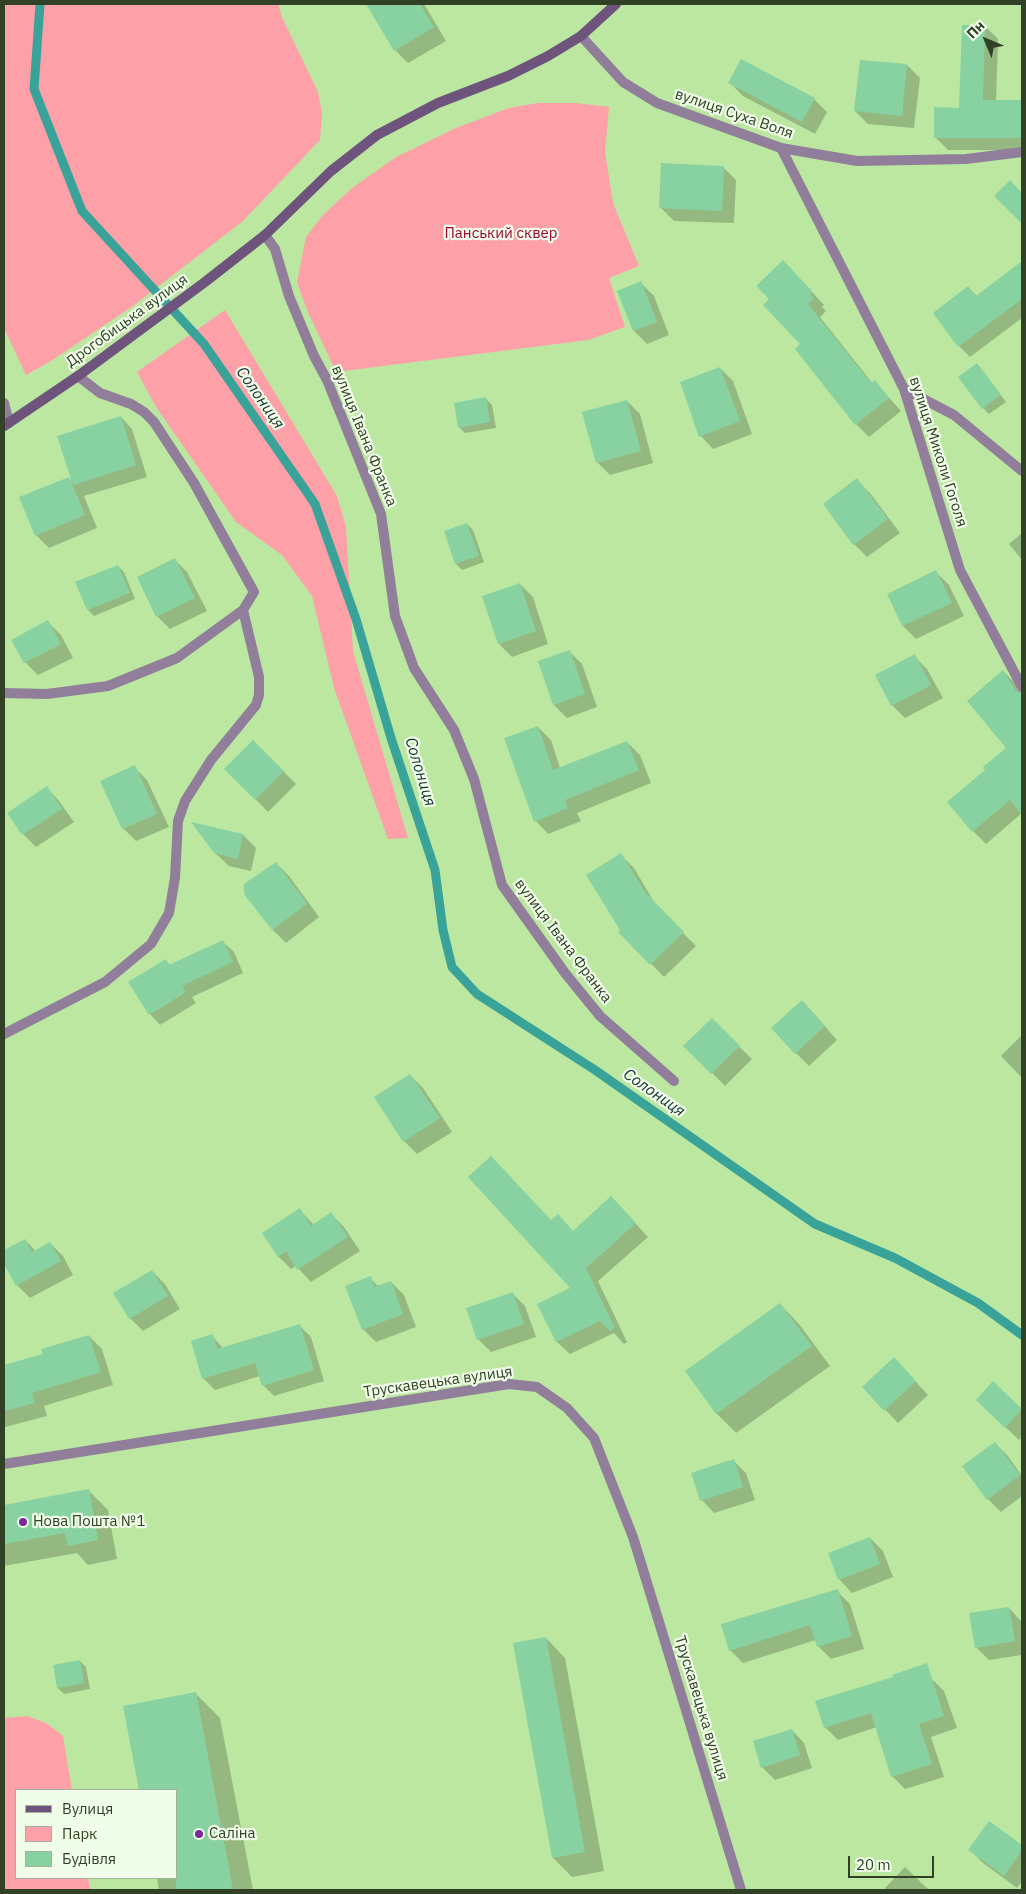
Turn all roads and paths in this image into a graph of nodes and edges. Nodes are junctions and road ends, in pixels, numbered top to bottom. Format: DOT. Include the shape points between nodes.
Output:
graph roads {
  1 [pos="616,4"];
  2 [pos="581,36"];
  3 [pos="781,148"];
  4 [pos="1022,152"];
  5 [pos="265,235"];
  6 [pos="78,376"];
  7 [pos="904,389"];
  8 [pos="4,403"];
  9 [pos="6,425"];
  10 [pos="1022,471"];
  11 [pos="243,610"];
  12 [pos="1022,687"];
  13 [pos="4,694"];
  14 [pos="4,1034"];
  15 [pos="674,1080"];
  16 [pos="4,1464"];
  17 [pos="741,1890"];
  1 -- 2 [label="street, Дрогобицька вулиця"];
  2 -- 3 [label="street, вулиця Суха Воля" via="623,82 656,103"];
  2 -- 5 [label="street, Дрогобицька вулиця" via="508,76 438,103 377,135 331,171"];
  3 -- 4 [label="street, вулиця Суха Воля" via="857,161 966,160"];
  3 -- 7 [label="street, вулиця Миколи Гоголя"];
  5 -- 6 [label="street, Дрогобицька вулиця"];
  5 -- 15 [label="street, вулиця Івана Франка" via="275,249 289,296 381,514 395,616 414,668 454,730 474,779 502,885 600,1016"];
  6 -- 9 [label="street, Дрогобицька вулиця"];
  6 -- 11 [label="street" via="100,393 131,404 154,422 194,483 254,592"];
  7 -- 10 [label="street" via="954,414"];
  7 -- 12 [label="street, вулиця Миколи Гоголя" via="960,570"];
  8 -- 9 [label="street"];
  11 -- 13 [label="street" via="177,658 108,686 47,694"];
  11 -- 14 [label="street" via="259,677 259,695 256,705 211,760 185,801 178,821 175,878 169,913 151,944 105,982"];
  16 -- 17 [label="street, Трускавецька вулиця" via="509,1384 537,1387 567,1408 594,1438 633,1537"];
}
